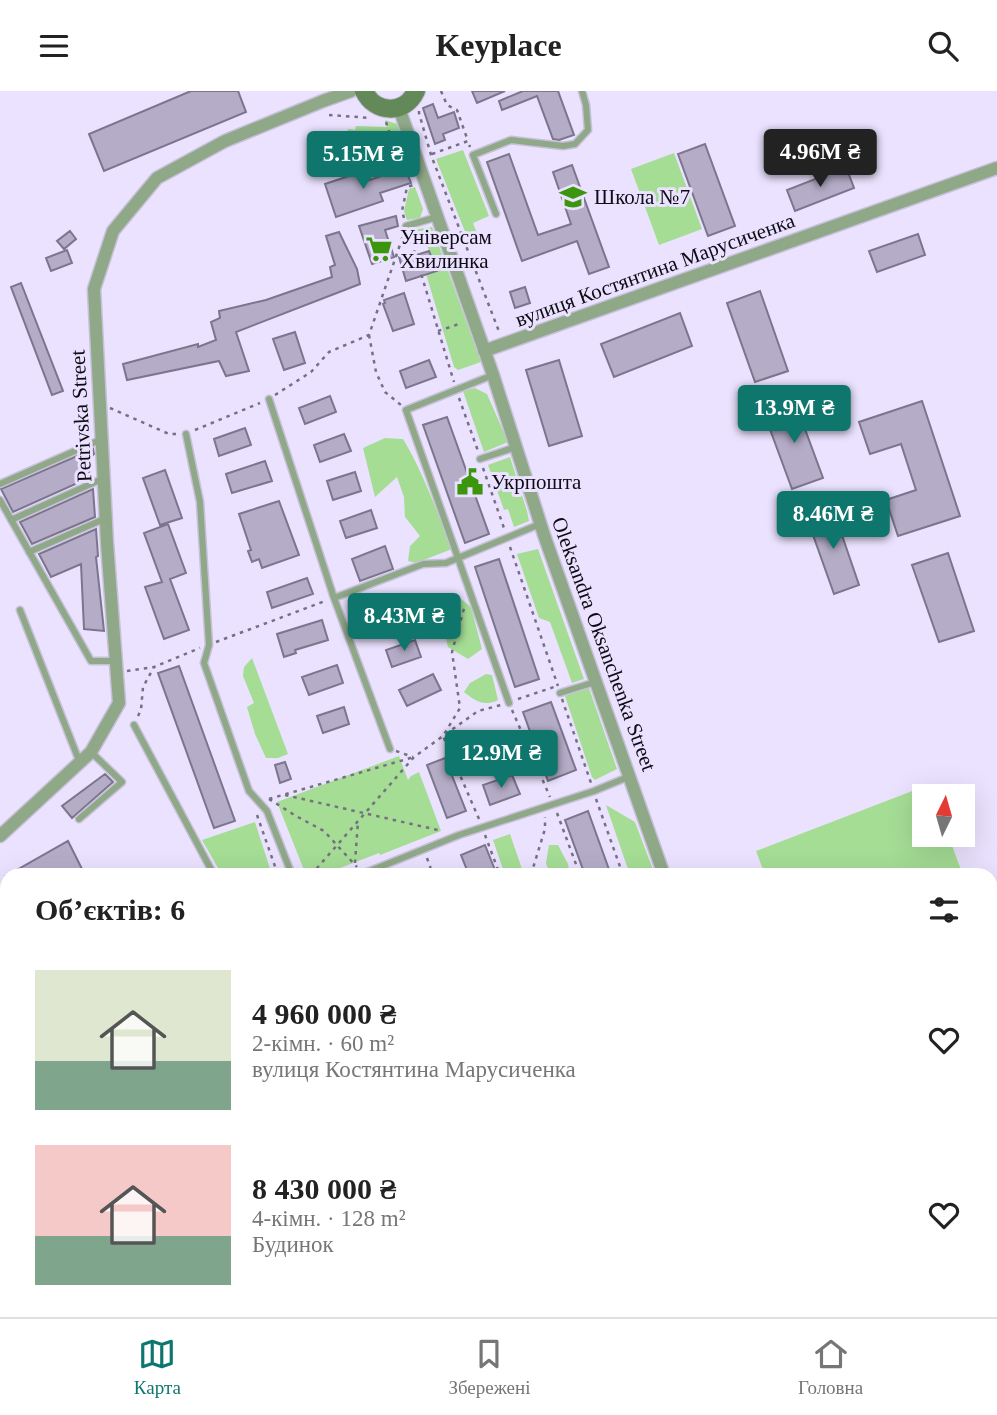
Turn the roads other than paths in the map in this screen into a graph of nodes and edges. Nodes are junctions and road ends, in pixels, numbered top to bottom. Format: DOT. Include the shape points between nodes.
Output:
graph roads {
  1 [pos="351,91"];
  2 [pos="364,91"];
  3 [pos="582,91"];
  4 [pos="418,98"];
  5 [pos="399,108"];
  6 [pos="997,168"];
  7 [pos="496,214"];
  8 [pos="437,217"];
  9 [pos="406,226"];
  10 [pos="484,351"];
  11 [pos="493,375"];
  12 [pos="269,399"];
  13 [pos="186,434"];
  14 [pos="102,439"];
  15 [pos="516,447"];
  16 [pos="480,459"];
  17 [pos="104,478"];
  18 [pos="0,484"];
  19 [pos="0,500"];
  20 [pos="106,519"];
  21 [pos="11,520"];
  22 [pos="540,524"];
  23 [pos="29,552"];
  24 [pos="459,558"];
  25 [pos="334,598"];
  26 [pos="20,610"];
  27 [pos="116,666"];
  28 [pos="595,682"];
  29 [pos="559,689"];
  30 [pos="509,703"];
  31 [pos="134,725"];
  32 [pos="390,750"];
  33 [pos="91,752"];
  34 [pos="80,763"];
  35 [pos="630,776"];
  36 [pos="79,819"];
  37 [pos="0,837"];
  38 [pos="210,868"];
  39 [pos="289,868"];
  40 [pos="377,868"];
  41 [pos="662,868"];
  1 -- 14 [label="street, Petrivska Street" via="225,141 157,178 113,231 94,289"];
  2 -- 5 [label="street" via="381,108"];
  3 -- 7 [label="lane" via="588,130 575,144 511,140 473,155"];
  4 -- 5 [label="street" via="414,96"];
  5 -- 8 [label="street, Oleksandra Oksanchenka Street"];
  6 -- 10 [label="street, вулиця Костянтина Марусиченка"];
  8 -- 9 [label="lane"];
  8 -- 10 [label="street, Oleksandra Oksanchenka Street"];
  10 -- 11 [label="street, Oleksandra Oksanchenka Street"];
  11 -- 15 [label="street, Oleksandra Oksanchenka Street"];
  11 -- 24 [label="lane" via="406,410"];
  12 -- 25 [label="lane"];
  13 -- 39 [label="lane" via="200,502 209,645 204,663 249,791 267,811"];
  14 -- 17 [label="street, Petrivska Street"];
  14 -- 18 [label="lane"];
  15 -- 16 [label="lane"];
  15 -- 22 [label="street, Oleksandra Oksanchenka Street"];
  17 -- 20 [label="street, Petrivska Street"];
  17 -- 21 [label="lane"];
  19 -- 21 [label="lane"];
  20 -- 23 [label="lane"];
  20 -- 27 [label="street, Petrivska Street"];
  21 -- 23 [label="lane"];
  22 -- 24 [label="lane"];
  22 -- 28 [label="street, Oleksandra Oksanchenka Street"];
  23 -- 27 [label="lane" via="91,661"];
  24 -- 25 [label="lane" via="423,564"];
  24 -- 30 [label="lane"];
  25 -- 32 [label="lane"];
  26 -- 34 [label="lane"];
  27 -- 33 [label="street, Petrivska Street" via="119,703"];
  28 -- 29 [label="lane"];
  28 -- 35 [label="street, Oleksandra Oksanchenka Street"];
  31 -- 38 [label="lane"];
  33 -- 34 [label="street, Petrivska Street"];
  33 -- 36 [label="lane" via="122,782"];
  34 -- 37 [label="street, Petrivska Street"];
  35 -- 40 [label="lane"];
  35 -- 41 [label="street, Oleksandra Oksanchenka Street"];
}
